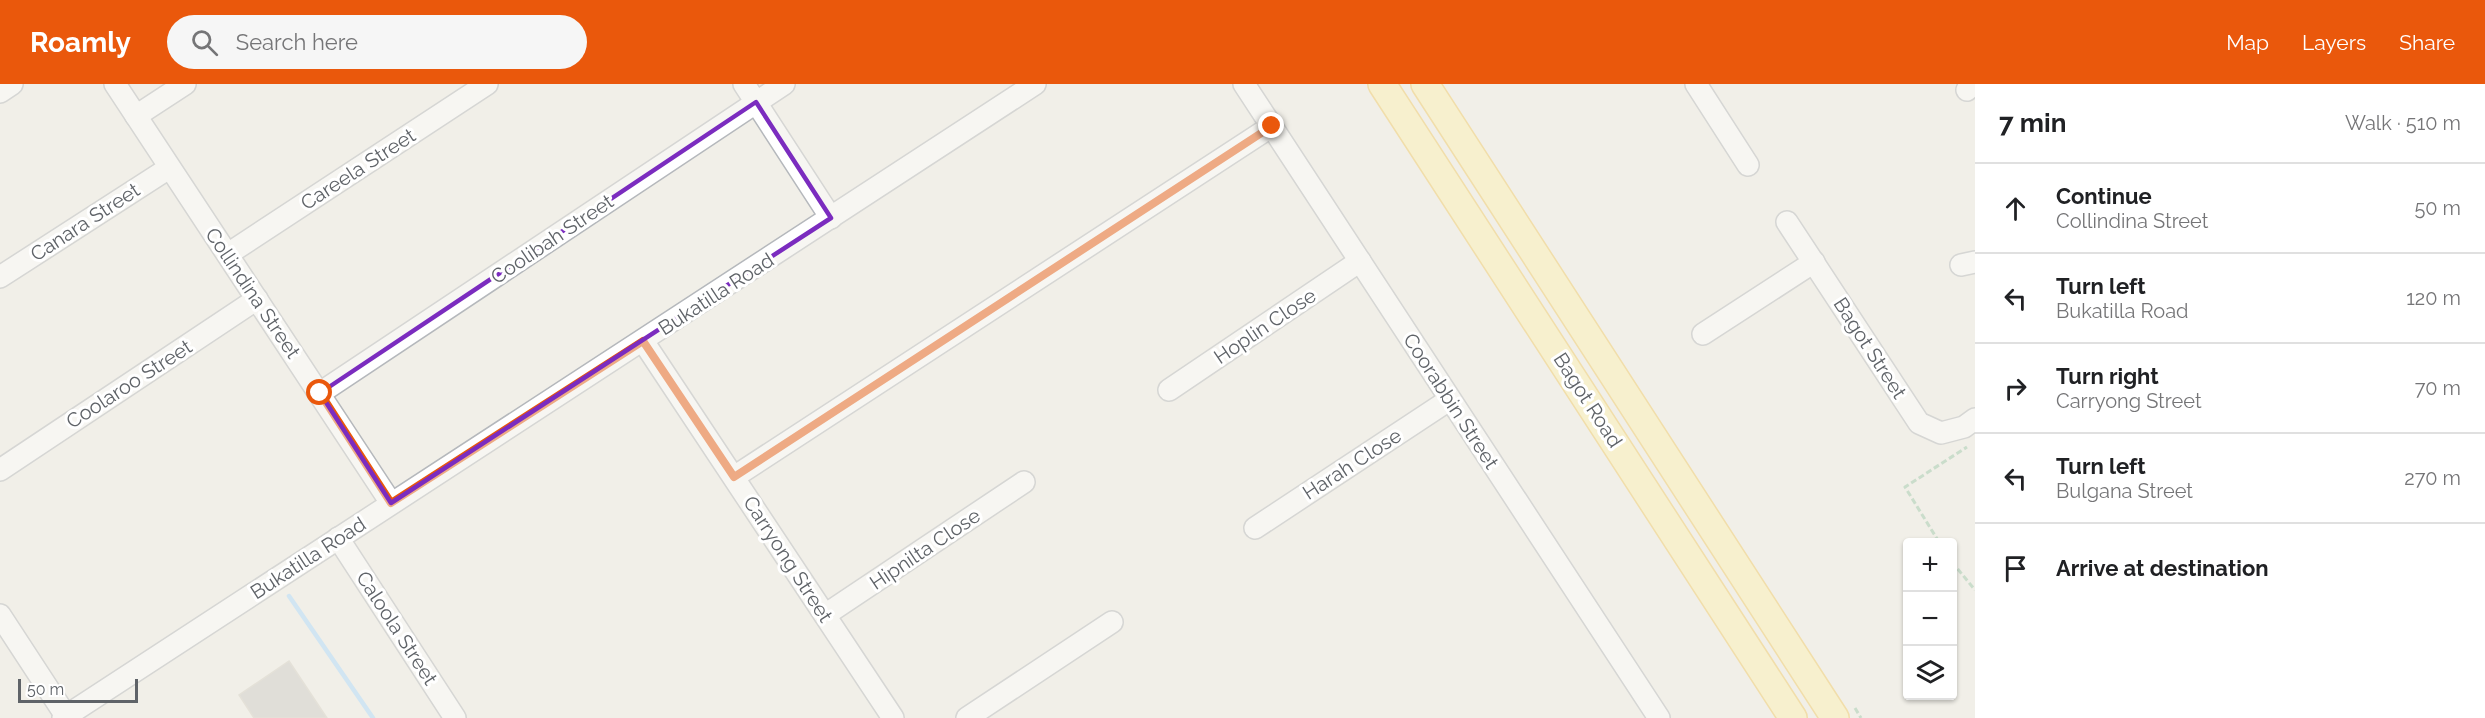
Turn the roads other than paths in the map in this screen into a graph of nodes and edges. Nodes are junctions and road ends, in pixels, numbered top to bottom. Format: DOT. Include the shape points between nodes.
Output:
graph roads {
  1 [pos="12,84"];
  2 [pos="115,84"];
  3 [pos="185,84"];
  4 [pos="487,84"];
  5 [pos="744,84"];
  6 [pos="784,84"];
  7 [pos="1035,84"];
  8 [pos="1244,84"];
  9 [pos="1382,84"];
  10 [pos="1425,84"];
  11 [pos="1696,84"];
  12 [pos="0,92"];
  13 [pos="756,102"];
  14 [pos="136,116"];
  15 [pos="1272,126"];
  16 [pos="1748,165"];
  17 [pos="169,168"];
  18 [pos="831,218"];
  19 [pos="1787,222"];
  20 [pos="228,254"];
  21 [pos="1360,261"];
  22 [pos="1814,262"];
  23 [pos="0,277"];
  24 [pos="257,299"];
  25 [pos="1703,334"];
  26 [pos="643,341"];
  27 [pos="1169,390"];
  28 [pos="320,393"];
  29 [pos="1449,400"];
  30 [pos="1975,419"];
  31 [pos="0,470"];
  32 [pos="734,477"];
  33 [pos="1024,482"];
  34 [pos="391,503"];
  35 [pos="1255,528"];
  36 [pos="338,538"];
  37 [pos="0,615"];
  38 [pos="825,615"];
  39 [pos="1112,622"];
  40 [pos="65,717"];
  41 [pos="455,718"];
  42 [pos="893,718"];
  43 [pos="967,718"];
  44 [pos="1659,718"];
  45 [pos="1793,718"];
  46 [pos="1835,718"];
  1 -- 12 [label="street"];
  2 -- 14 [label="street, Collindina Street"];
  3 -- 14 [label="street"];
  4 -- 20 [label="street, Careela Street"];
  5 -- 13 [label="street"];
  6 -- 13 [label="street, Coolibah Street"];
  7 -- 18 [label="street, Bukatilla Road"];
  8 -- 15 [label="street, Coorabbin Street"];
  9 -- 45 [label="main road, Bagot Road"];
  10 -- 46 [label="main road, Bagot Road"];
  11 -- 16 [label="street"];
  13 -- 18 [label="street"];
  13 -- 28 [label="street, Coolibah Street"];
  14 -- 17 [label="street, Collindina Street"];
  15 -- 21 [label="street, Coorabbin Street"];
  15 -- 32 [label="street"];
  17 -- 20 [label="street, Collindina Street"];
  17 -- 23 [label="street, Canara Street"];
  18 -- 26 [label="street, Bukatilla Road"];
  19 -- 22 [label="street, Bagot Street"];
  20 -- 24 [label="street, Collindina Street"];
  21 -- 27 [label="street, Hoplin Close"];
  21 -- 29 [label="street, Coorabbin Street"];
  22 -- 25 [label="street"];
  22 -- 30 [label="street, Bagot Street" via="1919,423 1941,433 1964,427"];
  24 -- 28 [label="street, Collindina Street"];
  24 -- 31 [label="street, Coolaroo Street"];
  26 -- 32 [label="street, Carryong Street"];
  26 -- 34 [label="street, Bukatilla Road"];
  28 -- 34 [label="street, Collindina Street"];
  29 -- 35 [label="street, Harah Close"];
  29 -- 44 [label="street, Coorabbin Street"];
  32 -- 38 [label="street, Carryong Street"];
  33 -- 38 [label="street, Hipnilta Close"];
  34 -- 36 [label="street, Bukatilla Road"];
  36 -- 40 [label="street, Bukatilla Road"];
  36 -- 41 [label="street, Caloola Street"];
  37 -- 40 [label="street"];
  38 -- 42 [label="street, Carryong Street"];
  39 -- 43 [label="street"];
}
